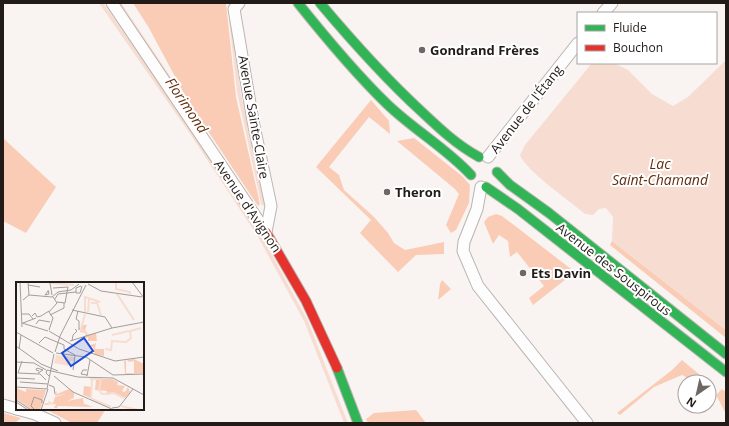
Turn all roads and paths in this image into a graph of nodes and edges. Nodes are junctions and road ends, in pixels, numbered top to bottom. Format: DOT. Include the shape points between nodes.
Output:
graph roads {
  1 [pos="112,3"];
  2 [pos="239,3"];
  3 [pos="298,3"];
  4 [pos="320,3"];
  5 [pos="612,3"];
  6 [pos="604,12"];
  7 [pos="577,44"];
  8 [pos="484,157"];
  9 [pos="497,172"];
  10 [pos="471,175"];
  11 [pos="484,187"];
  12 [pos="266,232"];
  13 [pos="726,354"];
  14 [pos="726,372"];
  15 [pos="3,405"];
  16 [pos="16,409"];
  17 [pos="21,410"];
  18 [pos="54,423"];
  19 [pos="358,423"];
  20 [pos="587,423"];
  1 -- 12 [label="street, Avenue d'Avignon"];
  2 -- 12 [label="street, Avenue Sainte-Claire" via="234,9 253,121 271,206"];
  3 -- 10 [label="main road" via="332,45 387,104 420,133 455,158"];
  4 -- 8 [label="main road" via="399,91 448,136 470,152"];
  5 -- 6 [label="street"];
  7 -- 8 [label="street, Avenue de l'Étang"];
  8 -- 9 [label="main road" via="495,164"];
  8 -- 10 [label="main road" via="473,163"];
  9 -- 11 [label="main road" via="494,182"];
  9 -- 13 [label="main road, Avenue des Souspirous" via="510,185"];
  10 -- 11 [label="main road" via="475,182"];
  11 -- 14 [label="main road, Avenue des Souspirous" via="518,209"];
  11 -- 20 [label="street" via="463,251 478,286"];
  12 -- 19 [label="main road, Avenue d'Avignon" via="286,261 326,338"];
  15 -- 16 [label="street"];
  17 -- 18 [label="street"];
}
